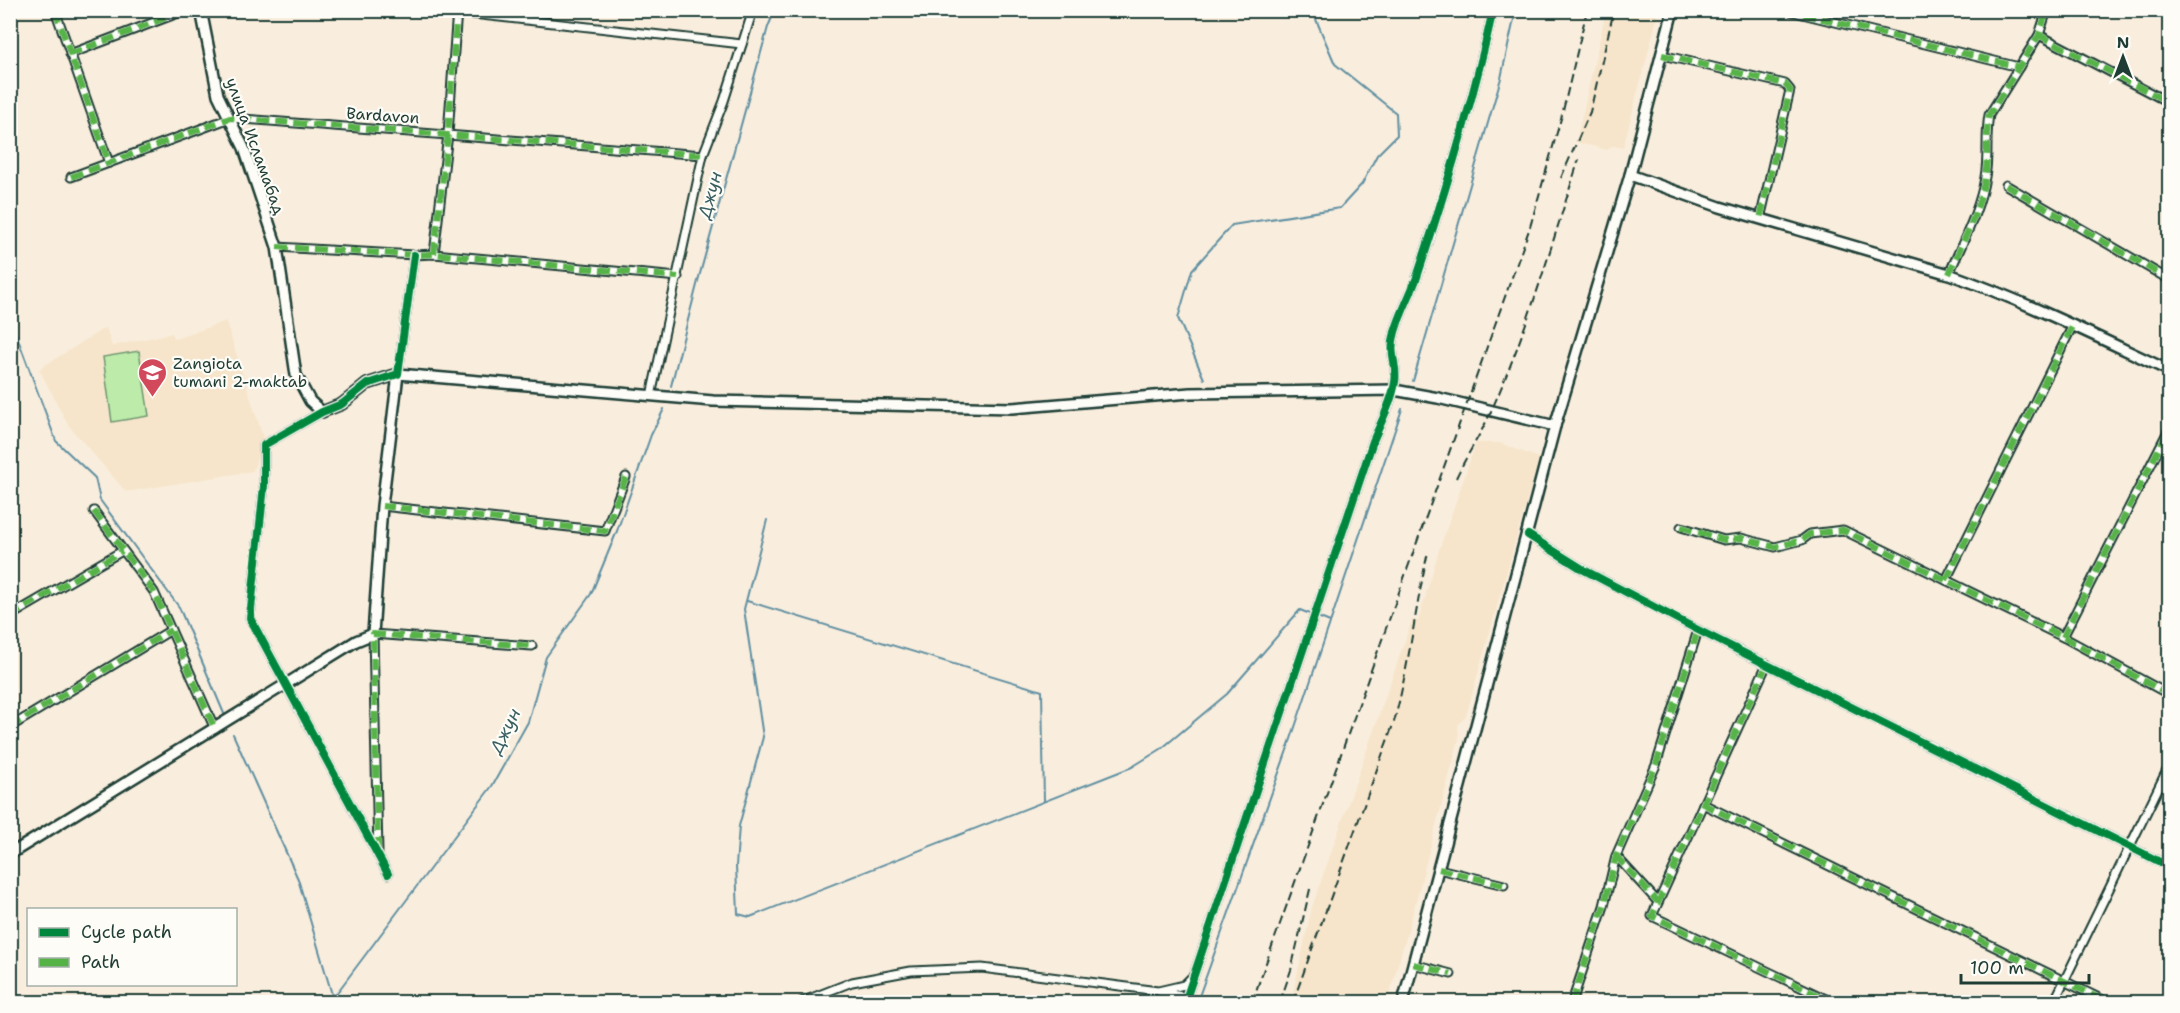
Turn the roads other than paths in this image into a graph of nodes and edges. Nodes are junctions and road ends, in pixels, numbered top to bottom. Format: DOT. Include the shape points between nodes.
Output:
graph roads {
  1 [pos="55,10"];
  2 [pos="186,10"];
  3 [pos="201,10"];
  4 [pos="436,10"];
  5 [pos="753,10"];
  6 [pos="1493,10"];
  7 [pos="1673,10"];
  8 [pos="1786,10"];
  9 [pos="2048,10"];
  10 [pos="457,11"];
  11 [pos="2039,35"];
  12 [pos="742,44"];
  13 [pos="70,54"];
  14 [pos="1662,55"];
  15 [pos="2019,67"];
  16 [pos="2169,103"];
  17 [pos="230,118"];
  18 [pos="448,134"];
  19 [pos="703,154"];
  20 [pos="109,163"];
  21 [pos="1630,175"];
  22 [pos="70,177"];
  23 [pos="2006,185"];
  24 [pos="1760,219"];
  25 [pos="277,247"];
  26 [pos="434,254"];
  27 [pos="414,255"];
  28 [pos="1949,274"];
  29 [pos="678,277"];
  30 [pos="2169,280"];
  31 [pos="2073,325"];
  32 [pos="2169,371"];
  33 [pos="398,374"];
  34 [pos="1394,390"];
  35 [pos="651,396"];
  36 [pos="322,412"];
  37 [pos="1556,426"];
  38 [pos="2169,427"];
  39 [pos="626,477"];
  40 [pos="382,506"];
  41 [pos="94,511"];
  42 [pos="1681,527"];
  43 [pos="1528,535"];
  44 [pos="122,551"];
  45 [pos="1946,580"];
  46 [pos="10,616"];
  47 [pos="171,630"];
  48 [pos="1698,630"];
  49 [pos="373,634"];
  50 [pos="2063,637"];
  51 [pos="532,646"];
  52 [pos="1767,664"];
  53 [pos="287,685"];
  54 [pos="2169,695"];
  55 [pos="10,727"];
  56 [pos="215,729"];
  57 [pos="2169,764"];
  58 [pos="1703,804"];
  59 [pos="2128,846"];
  60 [pos="10,854"];
  61 [pos="378,855"];
  62 [pos="1616,856"];
  63 [pos="2169,867"];
  64 [pos="1439,869"];
  65 [pos="388,874"];
  66 [pos="1504,885"];
  67 [pos="1658,902"];
  68 [pos="1413,964"];
  69 [pos="1450,974"];
  70 [pos="1194,975"];
  71 [pos="2065,981"];
  72 [pos="1158,991"];
  73 [pos="1186,1000"];
  74 [pos="801,1002"];
  75 [pos="1403,1002"];
  76 [pos="1572,1002"];
  77 [pos="1832,1002"];
  78 [pos="2054,1002"];
  79 [pos="2107,1002"];
  1 -- 13 [label="street"];
  2 -- 13 [label="street"];
  3 -- 17 [label="main road, улица Исламабад" via="218,95"];
  4 -- 10 [label="street"];
  5 -- 12 [label="street"];
  6 -- 34 [label="street" via="1448,184 1393,337"];
  7 -- 14 [label="main road"];
  8 -- 15 [label="street"];
  9 -- 11 [label="street"];
  10 -- 12 [label="street"];
  10 -- 18 [label="street"];
  11 -- 15 [label="street"];
  11 -- 16 [label="street"];
  12 -- 19 [label="street"];
  13 -- 20 [label="street"];
  14 -- 21 [label="main road"];
  14 -- 24 [label="street" via="1785,84 1790,90"];
  15 -- 28 [label="street" via="1989,115 1986,176"];
  17 -- 18 [label="street, Bardavon"];
  17 -- 20 [label="street, Bardavon"];
  17 -- 25 [label="main road, улица Исламабад"];
  18 -- 19 [label="street, Bardavon"];
  18 -- 26 [label="street"];
  19 -- 29 [label="street"];
  20 -- 22 [label="street, Bardavon"];
  21 -- 24 [label="main road"];
  21 -- 37 [label="main road"];
  23 -- 30 [label="street"];
  24 -- 28 [label="main road"];
  25 -- 27 [label="street"];
  25 -- 36 [label="main road, улица Исламабад" via="296,375 310,401"];
  26 -- 27 [label="street"];
  26 -- 29 [label="street"];
  27 -- 33 [label="street"];
  28 -- 31 [label="main road"];
  29 -- 35 [label="street"];
  31 -- 32 [label="main road"];
  31 -- 45 [label="street"];
  33 -- 35 [label="main road"];
  33 -- 36 [label="main road" via="367,384 342,404"];
  33 -- 40 [label="main road"];
  34 -- 35 [label="main road" via="1190,393 1012,408"];
  34 -- 37 [label="main road"];
  34 -- 70 [label="street" via="1373,441"];
  36 -- 53 [label="street" via="264,445 264,486 250,618"];
  37 -- 43 [label="main road"];
  38 -- 50 [label="street"];
  39 -- 40 [label="street" via="605,531"];
  40 -- 49 [label="main road"];
  41 -- 44 [label="street"];
  42 -- 45 [label="street" via="1724,540 1741,538 1774,547 1810,534 1843,530"];
  43 -- 48 [label="street" via="1584,570"];
  43 -- 64 [label="main road"];
  44 -- 46 [label="street"];
  44 -- 47 [label="street" via="154,592"];
  45 -- 50 [label="street"];
  47 -- 55 [label="street"];
  47 -- 56 [label="street"];
  48 -- 52 [label="street"];
  48 -- 62 [label="street" via="1656,765"];
  49 -- 51 [label="street"];
  49 -- 53 [label="main road"];
  49 -- 61 [label="street"];
  50 -- 54 [label="street"];
  52 -- 58 [label="street"];
  52 -- 59 [label="street"];
  53 -- 56 [label="main road"];
  53 -- 61 [label="street"];
  56 -- 60 [label="main road"];
  57 -- 59 [label="street"];
  58 -- 67 [label="street"];
  58 -- 71 [label="street"];
  59 -- 63 [label="street"];
  59 -- 71 [label="street"];
  61 -- 65 [label="street"];
  62 -- 67 [label="street"];
  62 -- 76 [label="street"];
  64 -- 66 [label="street"];
  64 -- 68 [label="main road"];
  67 -- 77 [label="street" via="1652,915"];
  68 -- 69 [label="street"];
  68 -- 75 [label="main road"];
  70 -- 72 [label="street" via="1184,985"];
  70 -- 73 [label="street"];
  71 -- 78 [label="street"];
  71 -- 79 [label="street"];
  72 -- 73 [label="street"];
  72 -- 74 [label="street" via="982,968 911,971 852,982"];
}
